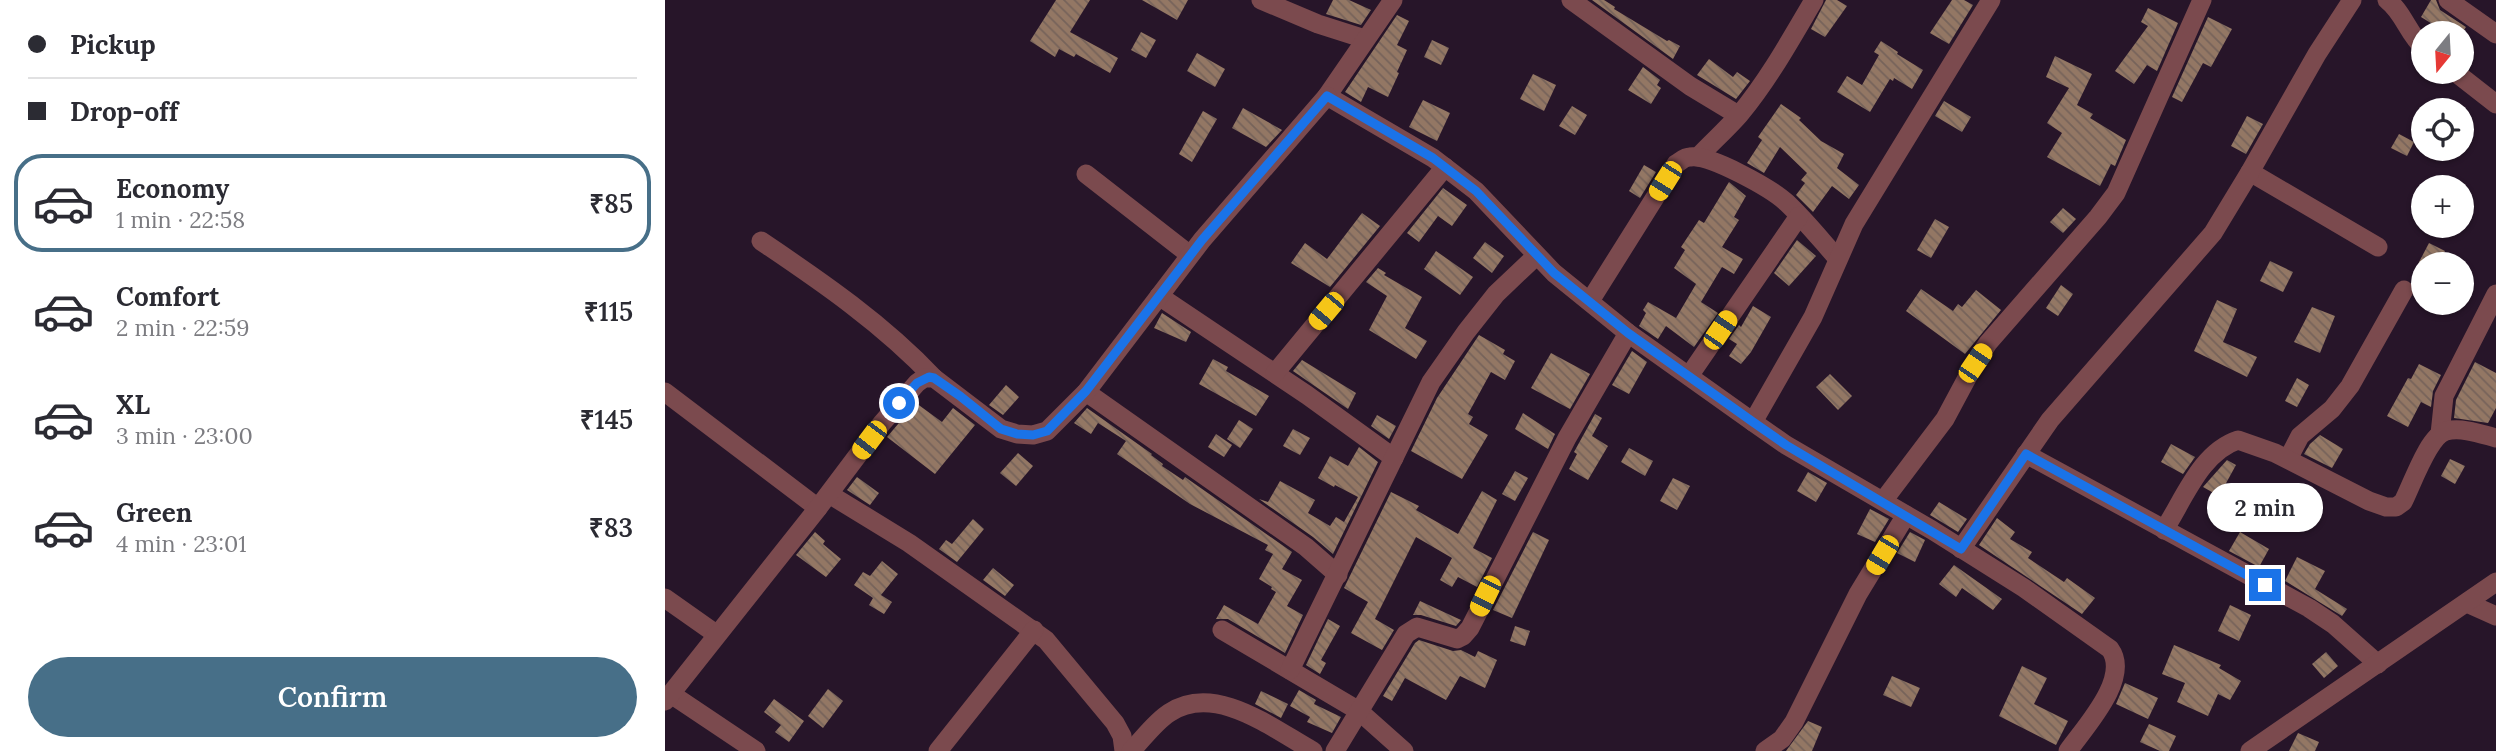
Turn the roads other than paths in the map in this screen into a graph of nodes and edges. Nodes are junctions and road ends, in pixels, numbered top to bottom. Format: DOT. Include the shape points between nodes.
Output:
graph roads {
  1 [pos="1261,0"];
  2 [pos="1393,0"];
  3 [pos="1571,0"];
  4 [pos="1814,0"];
  5 [pos="1991,0"];
  6 [pos="2201,0"];
  7 [pos="2352,0"];
  8 [pos="2387,0"];
  9 [pos="2448,0"];
  10 [pos="2411,34"];
  11 [pos="2496,34"];
  12 [pos="1365,39"];
  13 [pos="2470,84"];
  14 [pos="1327,96"];
  15 [pos="2496,104"];
  16 [pos="1738,115"];
  17 [pos="1698,157"];
  18 [pos="1445,167"];
  19 [pos="2250,173"];
  20 [pos="1086,174"];
  21 [pos="1799,216"];
  22 [pos="761,241"];
  23 [pos="2378,247"];
  24 [pos="1190,255"];
  25 [pos="1536,256"];
  26 [pos="1838,259"];
  27 [pos="2405,290"];
  28 [pos="2496,294"];
  29 [pos="1159,296"];
  30 [pos="1590,301"];
  31 [pos="1628,333"];
  32 [pos="1275,373"];
  33 [pos="1689,376"];
  34 [pos="934,378"];
  35 [pos="1086,391"];
  36 [pos="665,392"];
  37 [pos="1753,422"];
  38 [pos="2440,434"];
  39 [pos="2496,438"];
  40 [pos="2026,454"];
  41 [pos="1394,458"];
  42 [pos="2288,459"];
  43 [pos="824,501"];
  44 [pos="1883,501"];
  45 [pos="1906,515"];
  46 [pos="2164,530"];
  47 [pos="1961,549"];
  48 [pos="1338,575"];
  49 [pos="2496,582"];
  50 [pos="665,598"];
  51 [pos="2467,603"];
  52 [pos="2496,616"];
  53 [pos="1034,630"];
  54 [pos="1222,630"];
  55 [pos="716,634"];
  56 [pos="2378,664"];
  57 [pos="1290,670"];
  58 [pos="668,697"];
  59 [pos="1359,711"];
  60 [pos="755,751"];
  61 [pos="938,751"];
  62 [pos="1123,751"];
  63 [pos="1131,751"];
  64 [pos="1313,751"];
  65 [pos="1335,751"];
  66 [pos="1405,751"];
  67 [pos="1765,751"];
  68 [pos="2068,751"];
  69 [pos="2250,751"];
  1 -- 12 [label="street"];
  2 -- 12 [label="street"];
  3 -- 16 [label="street"];
  4 -- 16 [label="street" via="1776,64"];
  5 -- 26 [label="street" via="1894,155"];
  6 -- 44 [label="street" via="2116,193 1988,344 1945,419"];
  7 -- 19 [label="street"];
  8 -- 10 [label="street"];
  9 -- 11 [label="street"];
  12 -- 14 [label="street"];
  13 -- 15 [label="street"];
  14 -- 18 [label="street"];
  14 -- 24 [label="street"];
  16 -- 17 [label="street"];
  17 -- 21 [label="street" via="1768,189"];
  17 -- 30 [label="street" via="1676,164"];
  18 -- 25 [label="street" via="1476,191"];
  18 -- 32 [label="street"];
  19 -- 23 [label="street"];
  19 -- 40 [label="street" via="2213,233 2076,388"];
  20 -- 24 [label="street"];
  21 -- 26 [label="street"];
  21 -- 33 [label="street"];
  22 -- 34 [label="street" via="837,292"];
  24 -- 29 [label="street"];
  25 -- 30 [label="street"];
  25 -- 41 [label="street" via="1496,294 1466,332 1431,382"];
  26 -- 37 [label="street" via="1813,317"];
  27 -- 42 [label="street" via="2350,386 2332,409 2300,436"];
  28 -- 38 [label="street" via="2444,397"];
  29 -- 32 [label="street"];
  29 -- 35 [label="street"];
  30 -- 31 [label="street"];
  31 -- 33 [label="street"];
  31 -- 59 [label="street" via="1567,438 1470,628 1457,639 1412,629"];
  32 -- 41 [label="street"];
  33 -- 37 [label="street"];
  34 -- 35 [label="street" via="1001,429 1017,434 1047,431"];
  34 -- 43 [label="street" via="917,383"];
  35 -- 48 [label="street" via="1306,547"];
  36 -- 43 [label="street"];
  37 -- 44 [label="street"];
  38 -- 39 [label="street" via="2457,430"];
  38 -- 42 [label="street" via="2396,507 2369,500"];
  40 -- 46 [label="street"];
  40 -- 47 [label="street"];
  41 -- 48 [label="street"];
  42 -- 46 [label="street" via="2252,443 2227,443 2202,468"];
  43 -- 53 [label="street" via="909,543"];
  43 -- 55 [label="street"];
  44 -- 45 [label="street"];
  45 -- 47 [label="street"];
  45 -- 67 [label="street" via="1858,594 1794,722"];
  46 -- 56 [label="street" via="2309,608"];
  47 -- 68 [label="street" via="2024,588 2115,656 2117,667 2108,693"];
  48 -- 57 [label="street"];
  49 -- 51 [label="street"];
  50 -- 55 [label="street"];
  51 -- 52 [label="street"];
  51 -- 56 [label="street"];
  53 -- 61 [label="street"];
  53 -- 62 [label="street" via="1115,723"];
  54 -- 57 [label="street"];
  55 -- 58 [label="street"];
  56 -- 69 [label="street"];
  57 -- 59 [label="street"];
  58 -- 60 [label="street"];
  59 -- 65 [label="street"];
  59 -- 66 [label="street"];
  63 -- 64 [label="street" via="1168,713 1202,703 1239,710"];
}
